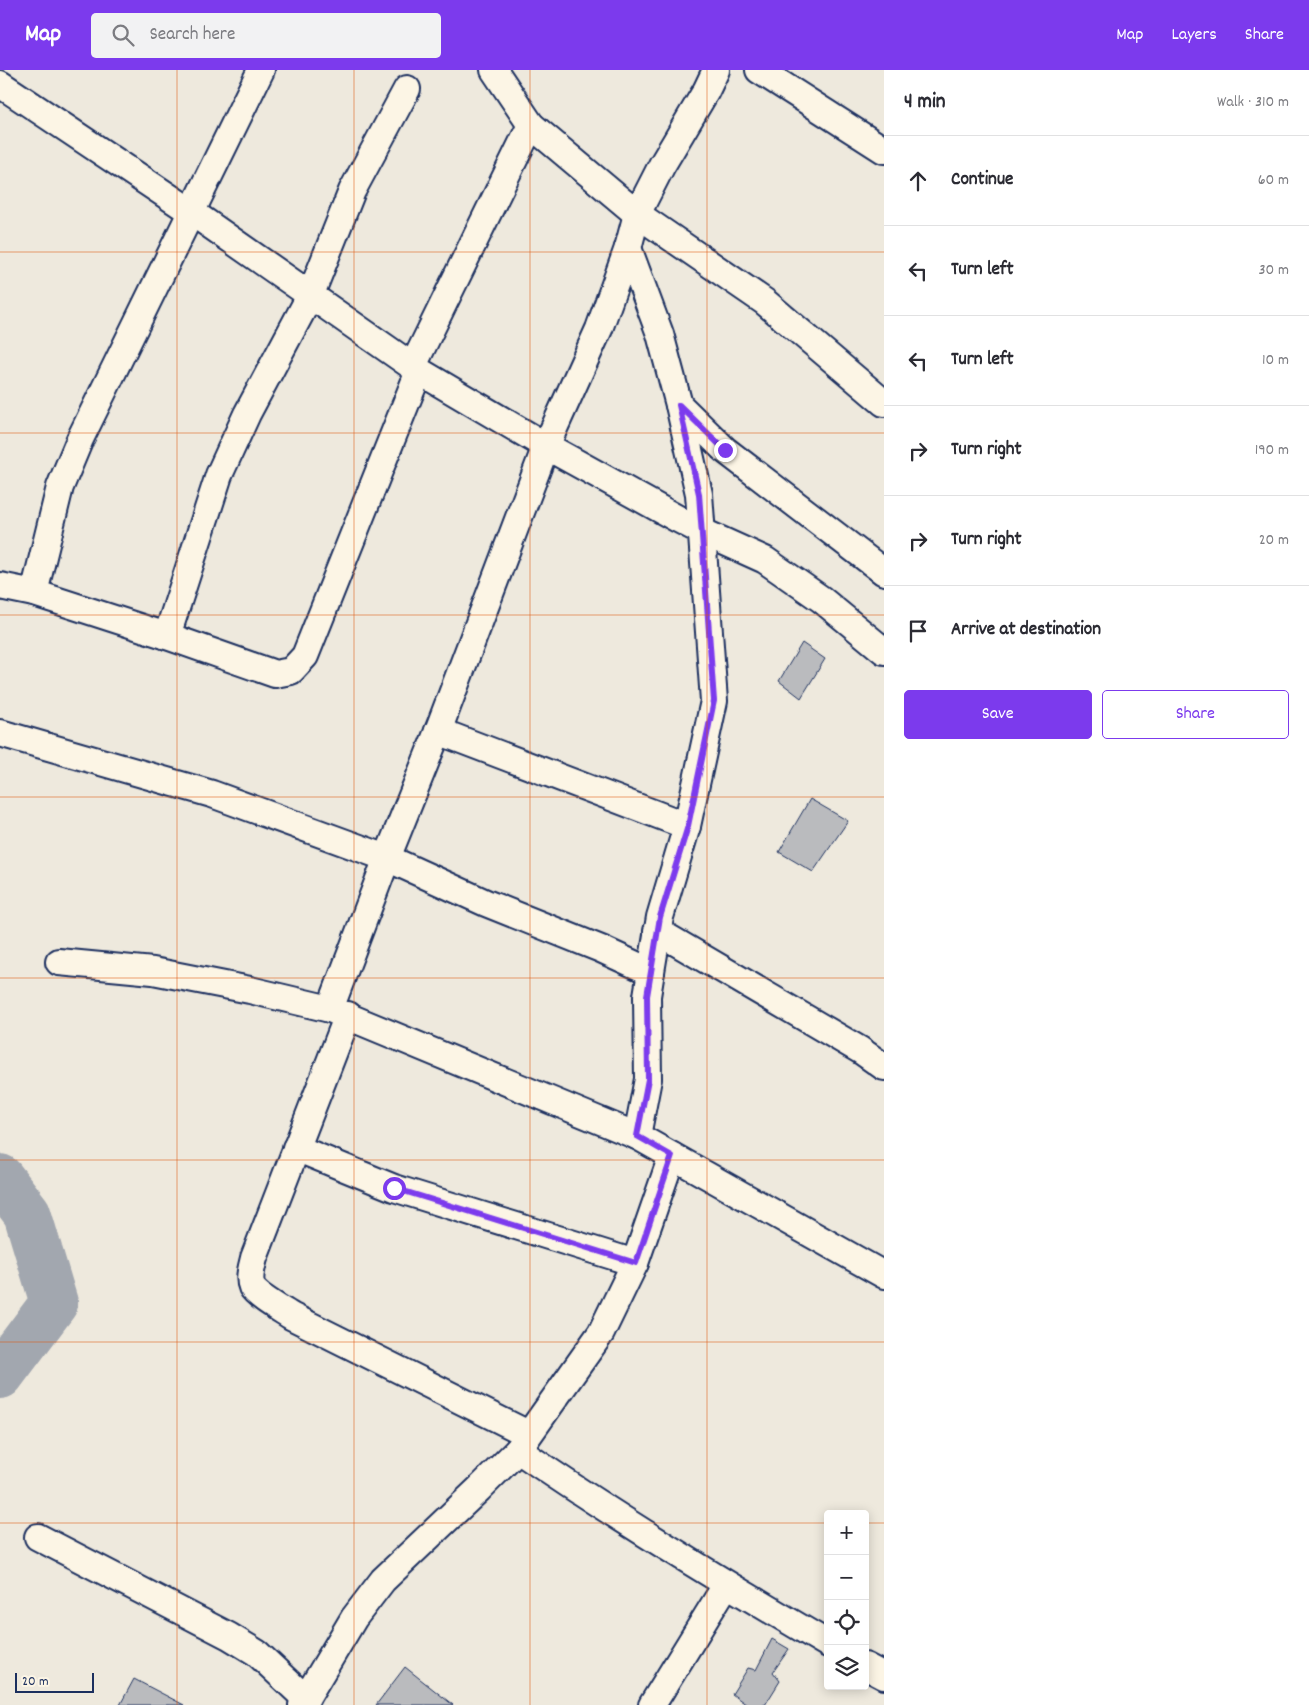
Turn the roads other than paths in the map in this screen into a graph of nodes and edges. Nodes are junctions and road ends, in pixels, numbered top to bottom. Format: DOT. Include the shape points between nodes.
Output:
graph roads {
  1 [pos="261,70"];
  2 [pos="494,70"];
  3 [pos="716,70"];
  4 [pos="759,70"];
  5 [pos="0,84"];
  6 [pos="407,89"];
  7 [pos="531,125"];
  8 [pos="884,150"];
  9 [pos="190,211"];
  10 [pos="637,214"];
  11 [pos="628,248"];
  12 [pos="311,294"];
  13 [pos="416,368"];
  14 [pos="884,402"];
  15 [pos="679,405"];
  16 [pos="546,446"];
  17 [pos="703,532"];
  18 [pos="884,572"];
  19 [pos="0,586"];
  20 [pos="34,593"];
  21 [pos="167,636"];
  22 [pos="884,650"];
  23 [pos="438,731"];
  24 [pos="0,733"];
  25 [pos="688,826"];
  26 [pos="387,858"];
  27 [pos="658,931"];
  28 [pos="59,962"];
  29 [pos="651,972"];
  30 [pos="339,1012"];
  31 [pos="884,1067"];
  32 [pos="637,1136"];
  33 [pos="296,1148"];
  34 [pos="672,1156"];
  35 [pos="636,1263"];
  36 [pos="884,1275"];
  37 [pos="523,1442"];
  38 [pos="38,1537"];
  39 [pos="726,1585"];
  40 [pos="824,1642"];
  41 [pos="869,1668"];
  42 [pos="884,1676"];
  43 [pos="304,1702"];
  44 [pos="652,1705"];
  1 -- 9 [label="street"];
  2 -- 7 [label="street"];
  3 -- 10 [label="street"];
  4 -- 8 [label="street"];
  5 -- 9 [label="street"];
  6 -- 12 [label="street" via="352,191"];
  7 -- 10 [label="street"];
  7 -- 13 [label="street"];
  9 -- 12 [label="street"];
  9 -- 20 [label="street" via="76,447 60,487"];
  10 -- 11 [label="street"];
  10 -- 14 [label="street" via="765,302"];
  11 -- 15 [label="street" via="660,334"];
  11 -- 16 [label="street" via="599,329"];
  12 -- 13 [label="street"];
  12 -- 21 [label="street" via="247,414 219,475"];
  13 -- 16 [label="street"];
  13 -- 21 [label="street" via="305,656 291,671 275,674"];
  15 -- 17 [label="street" via="699,494"];
  15 -- 18 [label="street" via="725,450"];
  16 -- 17 [label="street"];
  16 -- 23 [label="street"];
  17 -- 22 [label="street" via="765,560 821,599"];
  17 -- 25 [label="street" via="714,701"];
  19 -- 20 [label="street"];
  20 -- 21 [label="street"];
  23 -- 25 [label="street"];
  23 -- 26 [label="street"];
  24 -- 26 [label="street" via="212,794"];
  25 -- 27 [label="street"];
  26 -- 29 [label="street"];
  26 -- 30 [label="street"];
  27 -- 29 [label="street"];
  27 -- 31 [label="street"];
  28 -- 30 [label="street" via="153,971"];
  29 -- 32 [label="street" via="647,996 648,1079"];
  30 -- 32 [label="street"];
  30 -- 33 [label="street"];
  32 -- 34 [label="street"];
  33 -- 35 [label="street" via="394,1188"];
  33 -- 37 [label="street" via="254,1258 250,1276 252,1287 292,1316"];
  34 -- 35 [label="street"];
  34 -- 36 [label="street"];
  35 -- 37 [label="street" via="601,1333"];
  37 -- 39 [label="street" via="589,1499"];
  37 -- 43 [label="street" via="479,1489 383,1580 354,1618"];
  38 -- 43 [label="street" via="257,1653"];
  39 -- 40 [label="street"];
  39 -- 44 [label="street"];
  41 -- 42 [label="street"];
}
